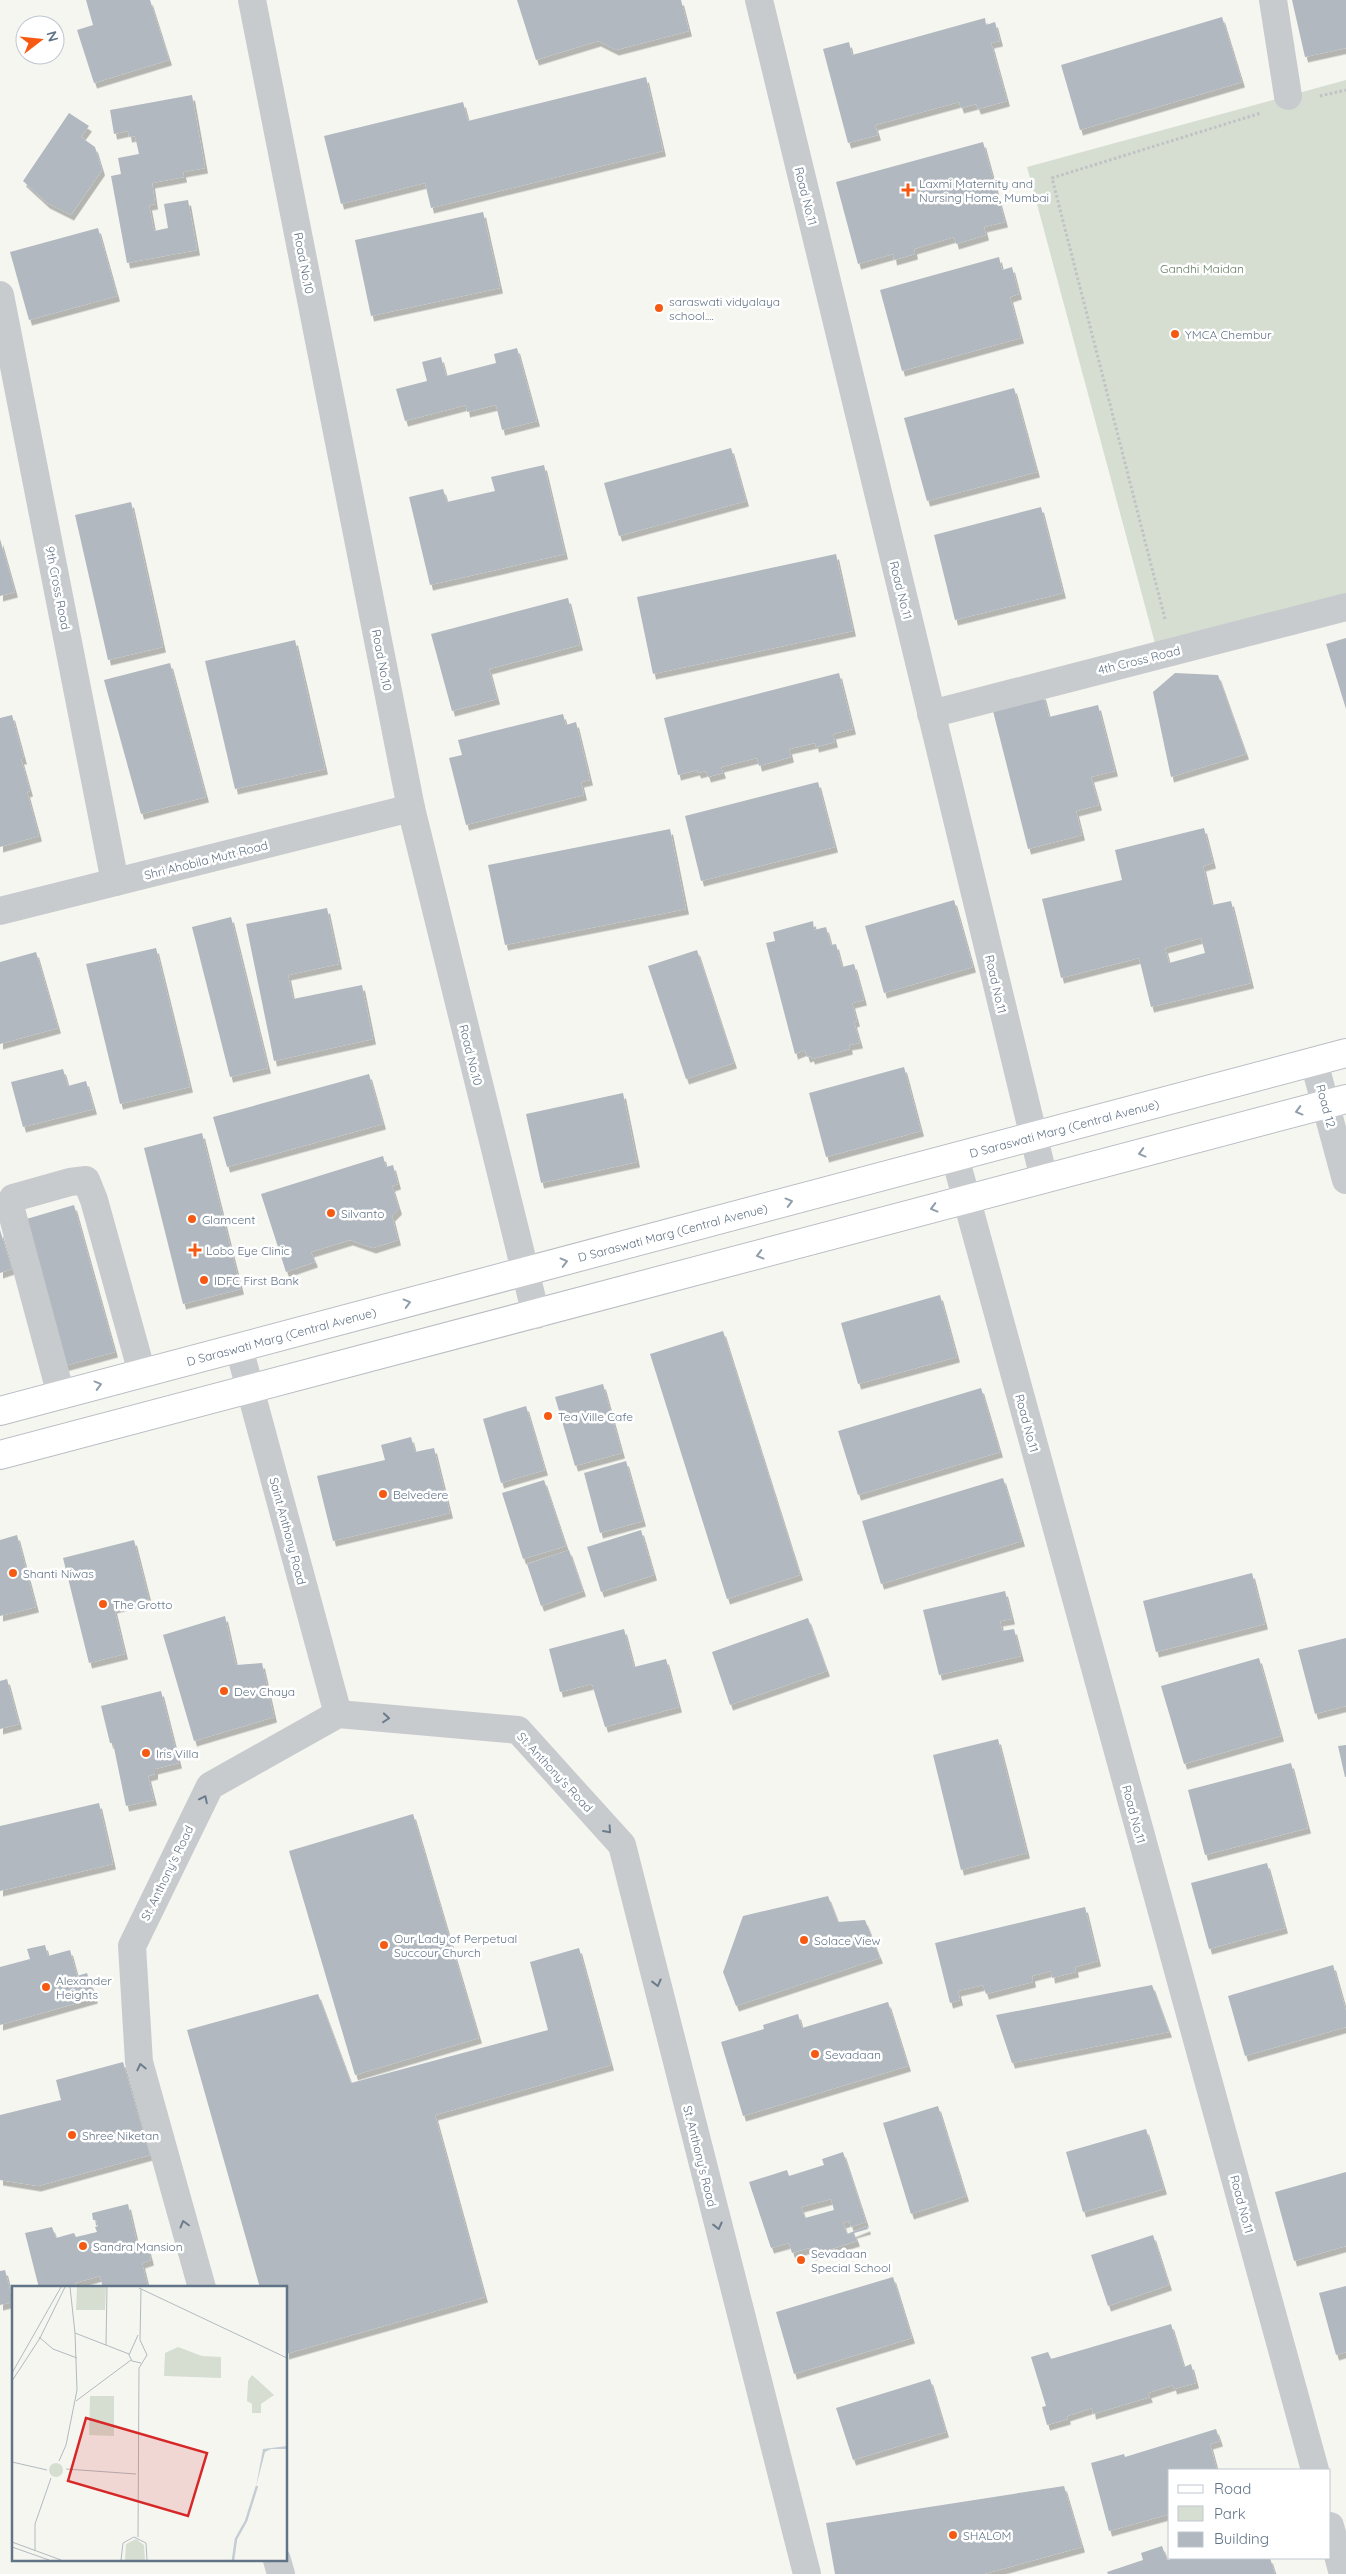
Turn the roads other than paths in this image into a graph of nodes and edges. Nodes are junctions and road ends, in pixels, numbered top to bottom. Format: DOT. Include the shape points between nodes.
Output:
graph roads {
  1 [pos="252,0"];
  2 [pos="759,0"];
  3 [pos="1273,0"];
  4 [pos="1279,103"];
  5 [pos="0,295"];
  6 [pos="1346,607"];
  7 [pos="931,714"];
  8 [pos="411,808"];
  9 [pos="116,882"];
  10 [pos="0,911"];
  11 [pos="1346,1053"];
  12 [pos="1314,1062"];
  13 [pos="1336,1101"];
  14 [pos="1032,1137"];
  15 [pos="955,1158"];
  16 [pos="1044,1179"];
  17 [pos="1346,1180"];
  18 [pos="966,1200"];
  19 [pos="524,1272"];
  20 [pos="536,1315"];
  21 [pos="239,1348"];
  22 [pos="142,1373"];
  23 [pos="250,1390"];
  24 [pos="61,1395"];
  25 [pos="0,1411"];
  26 [pos="0,1456"];
  27 [pos="338,1714"];
  28 [pos="201,2286"];
  29 [pos="1314,2469"];
  30 [pos="1331,2530"];
  31 [pos="807,2574"];
  32 [pos="1343,2574"];
  1 -- 8 [label="street, Road No.10"];
  2 -- 7 [label="street, Road No.11"];
  3 -- 4 [label="street"];
  5 -- 9 [label="street, 9th Cross Road"];
  6 -- 7 [label="street, 4th Cross Road"];
  7 -- 14 [label="street, Road No.11"];
  8 -- 9 [label="street, Shri Ahobila Mutt Road"];
  8 -- 19 [label="street, Road No.10"];
  9 -- 10 [label="street, Shri Ahobila Mutt Road"];
  11 -- 12 [label="main road, D Saraswati Marg (Central Avenue)"];
  12 -- 13 [label="street, Road 12"];
  12 -- 14 [label="main road, D Saraswati Marg (Central Avenue)"];
  13 -- 16 [label="main road, one-way"];
  13 -- 17 [label="street, Road 12"];
  14 -- 15 [label="main road, D Saraswati Marg (Central Avenue)"];
  14 -- 16 [label="street, Road No.11"];
  15 -- 18 [label="street, Road No.11"];
  19 -- 15 [label="main road, D Saraswati Marg (Central Avenue), one-way"];
  16 -- 18 [label="main road"];
  18 -- 20 [label="main road, one-way"];
  18 -- 29 [label="street, Road No.11"];
  19 -- 20 [label="street, Road No.10"];
  21 -- 19 [label="main road, D Saraswati Marg (Central Avenue), one-way"];
  20 -- 23 [label="main road"];
  21 -- 22 [label="main road, D Saraswati Marg (Central Avenue)"];
  21 -- 23 [label="street, Saint Anthony Road"];
  24 -- 22 [label="main road, D Saraswati Marg (Central Avenue), one-way"];
  22 -- 24 [label="street" via="94,1200 86,1180 70,1182 13,1198 10,1206"];
  23 -- 26 [label="main road"];
  23 -- 27 [label="street, Saint Anthony Road"];
  24 -- 25 [label="main road, D Saraswati Marg (Central Avenue)"];
  28 -- 27 [label="street, St. Anthony's Road, one-way" via="139,2062 132,1946 210,1786"];
  27 -- 31 [label="street, St. Anthony's Road, one-way" via="518,1730 622,1845"];
  30 -- 32 [label="street"];
}
